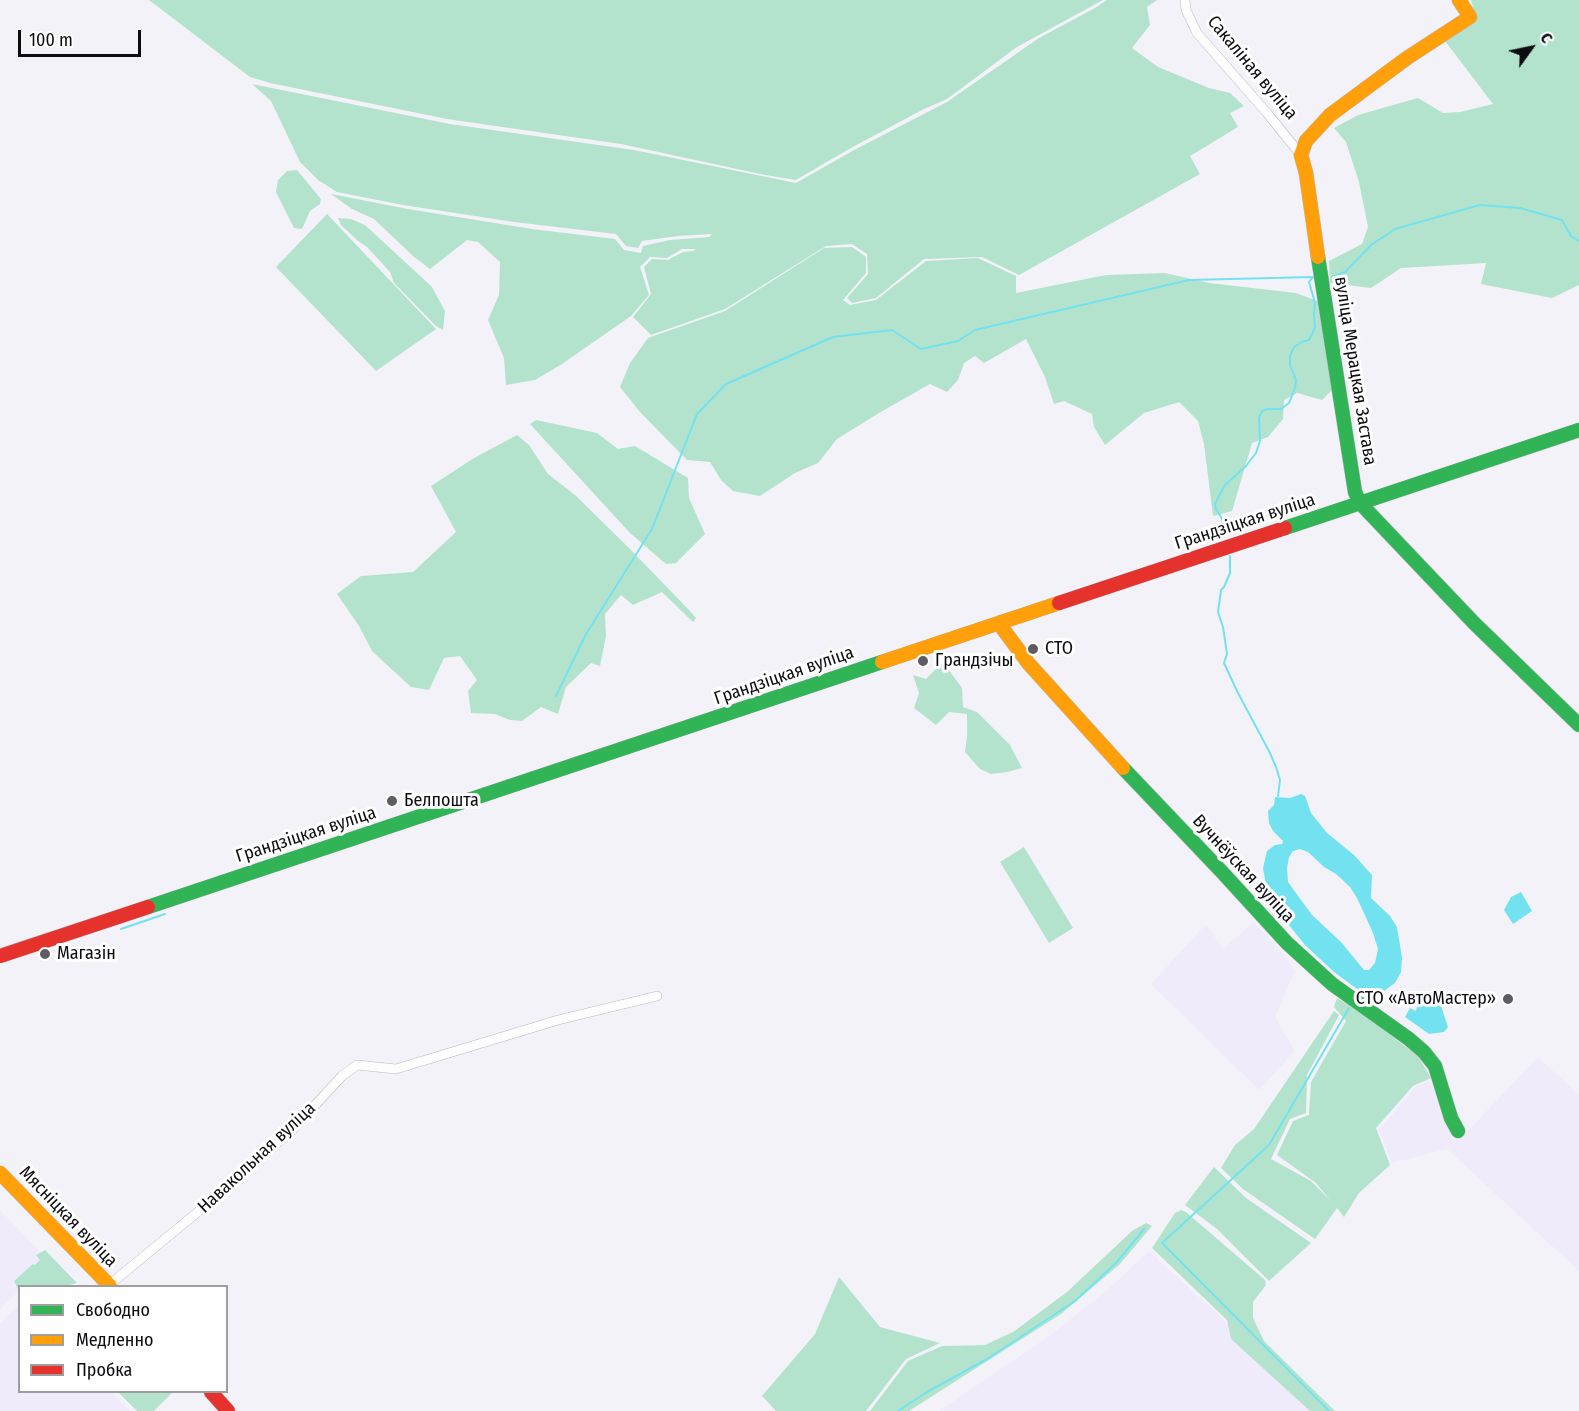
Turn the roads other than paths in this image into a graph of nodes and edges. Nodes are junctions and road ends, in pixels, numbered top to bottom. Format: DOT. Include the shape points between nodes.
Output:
graph roads {
  1 [pos="1185,0"];
  2 [pos="1459,0"];
  3 [pos="1301,155"];
  4 [pos="1579,430"];
  5 [pos="1360,502"];
  6 [pos="1001,622"];
  7 [pos="1579,725"];
  8 [pos="0,956"];
  9 [pos="657,996"];
  10 [pos="1458,1131"];
  11 [pos="0,1173"];
  12 [pos="109,1285"];
  13 [pos="111,1285"];
  14 [pos="212,1393"];
  15 [pos="228,1411"];
  1 -- 3 [label="street, Сакаліная вуліца" via="1197,33"];
  2 -- 3 [label="main road" via="1470,17 1330,115 1306,141"];
  3 -- 5 [label="main road, вуліца Мерацкая Застава" via="1355,492"];
  4 -- 5 [label="main road, Грандзіцкая вуліца"];
  5 -- 6 [label="main road, Грандзіцкая вуліца"];
  5 -- 7 [label="main road, вуліца Мерацкая Застава" via="1474,623"];
  6 -- 8 [label="main road, Грандзіцкая вуліца"];
  6 -- 10 [label="main road, Вучнёўская вуліца" via="1029,664 1102,746 1287,943 1332,984 1424,1052 1435,1066"];
  9 -- 13 [label="street, Навакольная вуліца" via="558,1020 396,1069 357,1065 292,1131"];
  11 -- 12 [label="main road, Мясніцкая вуліца"];
  14 -- 15 [label="main road"];
}
